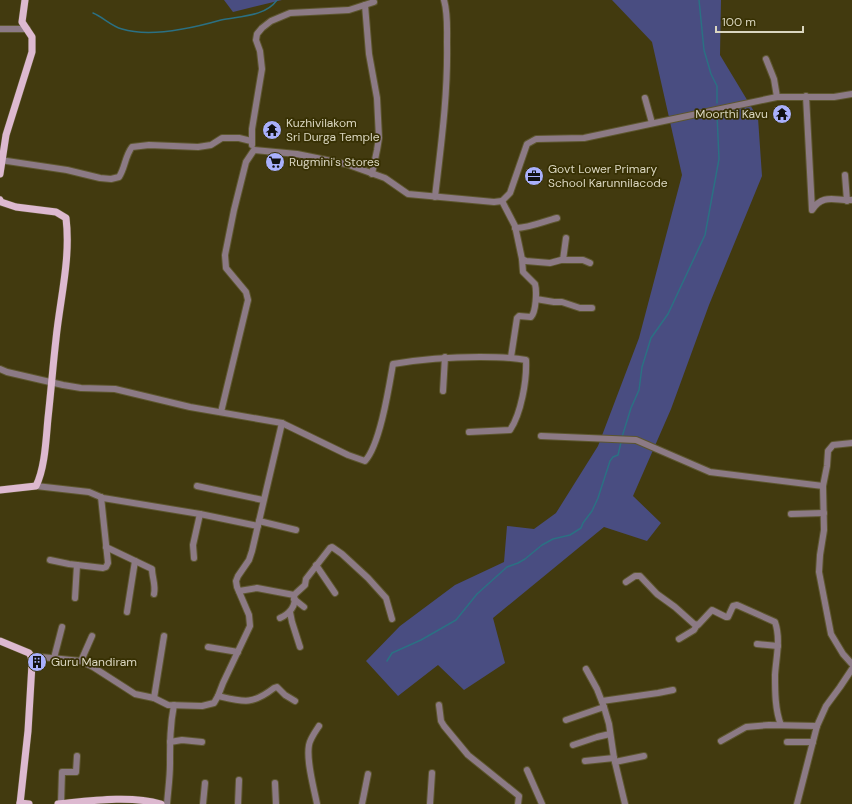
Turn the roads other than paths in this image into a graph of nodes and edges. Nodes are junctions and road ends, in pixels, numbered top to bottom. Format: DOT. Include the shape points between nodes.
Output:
graph roads {
  1 [pos="25,0"];
  2 [pos="444,0"];
  3 [pos="374,2"];
  4 [pos="365,5"];
  5 [pos="0,29"];
  6 [pos="27,29"];
  7 [pos="766,59"];
  8 [pos="852,94"];
  9 [pos="806,96"];
  10 [pos="777,97"];
  11 [pos="645,98"];
  12 [pos="652,123"];
  13 [pos="251,142"];
  14 [pos="254,150"];
  15 [pos="1,160"];
  16 [pos="0,174"];
  17 [pos="372,174"];
  18 [pos="845,175"];
  19 [pos="435,196"];
  20 [pos="0,200"];
  21 [pos="849,200"];
  22 [pos="502,201"];
  23 [pos="557,218"];
  24 [pos="515,228"];
  25 [pos="566,238"];
  26 [pos="522,259"];
  27 [pos="563,260"];
  28 [pos="590,263"];
  29 [pos="536,299"];
  30 [pos="592,308"];
  31 [pos="445,357"];
  32 [pos="512,357"];
  33 [pos="0,369"];
  34 [pos="51,383"];
  35 [pos="443,391"];
  36 [pos="221,412"];
  37 [pos="282,423"];
  38 [pos="469,432"];
  39 [pos="541,436"];
  40 [pos="852,443"];
  41 [pos="36,486"];
  42 [pos="197,486"];
  43 [pos="822,486"];
  44 [pos="0,490"];
  45 [pos="101,497"];
  46 [pos="263,500"];
  47 [pos="824,513"];
  48 [pos="200,514"];
  49 [pos="791,514"];
  50 [pos="259,524"];
  51 [pos="296,530"];
  52 [pos="106,547"];
  53 [pos="194,558"];
  54 [pos="50,560"];
  55 [pos="135,561"];
  56 [pos="78,565"];
  57 [pos="316,565"];
  58 [pos="626,582"];
  59 [pos="239,591"];
  60 [pos="335,593"];
  61 [pos="154,594"];
  62 [pos="294,597"];
  63 [pos="75,598"];
  64 [pos="304,607"];
  65 [pos="127,612"];
  66 [pos="290,612"];
  67 [pos="280,618"];
  68 [pos="392,619"];
  69 [pos="697,625"];
  70 [pos="62,627"];
  71 [pos="92,636"];
  72 [pos="164,636"];
  73 [pos="679,638"];
  74 [pos="0,641"];
  75 [pos="757,644"];
  76 [pos="778,646"];
  77 [pos="208,647"];
  78 [pos="300,647"];
  79 [pos="238,652"];
  80 [pos="31,656"];
  81 [pos="54,658"];
  82 [pos="81,661"];
  83 [pos="852,664"];
  84 [pos="852,669"];
  85 [pos="586,670"];
  86 [pos="673,690"];
  87 [pos="218,696"];
  88 [pos="154,698"];
  89 [pos="295,701"];
  90 [pos="603,704"];
  91 [pos="174,705"];
  92 [pos="439,705"];
  93 [pos="566,720"];
  94 [pos="781,725"];
  95 [pos="319,726"];
  96 [pos="818,726"];
  97 [pos="610,734"];
  98 [pos="721,741"];
  99 [pos="170,742"];
  100 [pos="202,742"];
  101 [pos="787,742"];
  102 [pos="813,742"];
  103 [pos="573,745"];
  104 [pos="77,756"];
  105 [pos="644,756"];
  106 [pos="614,760"];
  107 [pos="585,761"];
  108 [pos="526,770"];
  109 [pos="368,774"];
  110 [pos="432,774"];
  111 [pos="239,780"];
  112 [pos="205,783"];
  113 [pos="275,783"];
  114 [pos="20,804"];
  115 [pos="28,804"];
  116 [pos="58,804"];
  117 [pos="61,804"];
  118 [pos="161,804"];
  119 [pos="168,804"];
  120 [pos="204,804"];
  121 [pos="238,804"];
  122 [pos="276,804"];
  123 [pos="317,804"];
  124 [pos="362,804"];
  125 [pos="430,804"];
  126 [pos="518,804"];
  127 [pos="542,804"];
  128 [pos="625,804"];
  129 [pos="798,804"];
  1 -- 6 [label="main road" via="22,22"];
  2 -- 19 [label="street" via="447,52 446,105"];
  3 -- 4 [label="street"];
  4 -- 13 [label="street" via="349,10 290,13 271,21 257,34 262,69"];
  4 -- 17 [label="street" via="369,54 377,98 378,138"];
  5 -- 6 [label="street"];
  6 -- 15 [label="main road" via="32,37 32,52 6,135"];
  7 -- 10 [label="street" via="774,79"];
  8 -- 9 [label="street" via="834,97"];
  9 -- 10 [label="street"];
  9 -- 21 [label="street" via="812,210 820,200"];
  10 -- 12 [label="street"];
  11 -- 12 [label="street"];
  12 -- 22 [label="street" via="584,138 536,139 527,144 510,193"];
  13 -- 14 [label="street"];
  13 -- 15 [label="street" via="239,138 222,138 210,145 198,147 132,147 119,177 111,179"];
  14 -- 17 [label="street" via="297,154 346,164"];
  14 -- 36 [label="street" via="246,162 224,255 226,268 246,292 248,300"];
  15 -- 16 [label="main road"];
  17 -- 19 [label="street" via="385,178 408,194"];
  18 -- 21 [label="street"];
  19 -- 22 [label="street"];
  20 -- 34 [label="main road" via="16,207 56,212 66,218 68,232 64,278"];
  22 -- 24 [label="street"];
  23 -- 24 [label="street"];
  24 -- 26 [label="street"];
  25 -- 27 [label="street"];
  26 -- 27 [label="street" via="550,263"];
  26 -- 29 [label="street" via="524,272 535,284"];
  27 -- 28 [label="street" via="583,260"];
  29 -- 30 [label="street"];
  29 -- 32 [label="street" via="534,314 531,317 517,318"];
  31 -- 32 [label="street"];
  31 -- 35 [label="street"];
  31 -- 37 [label="street" via="393,364 384,412 365,461"];
  32 -- 38 [label="street" via="526,360 525,383 515,422 510,430"];
  33 -- 34 [label="street"];
  34 -- 36 [label="street" via="81,388 115,389"];
  34 -- 41 [label="main road" via="46,439 40,478"];
  36 -- 37 [label="street"];
  37 -- 46 [label="street"];
  39 -- 43 [label="street" via="636,440 710,472"];
  40 -- 43 [label="street" via="833,445 828,451"];
  41 -- 44 [label="main road"];
  41 -- 45 [label="street" via="89,492"];
  42 -- 46 [label="street"];
  43 -- 47 [label="street"];
  45 -- 48 [label="street"];
  45 -- 52 [label="street"];
  46 -- 50 [label="street"];
  47 -- 49 [label="street"];
  47 -- 83 [label="street" via="819,572 822,593 831,634"];
  48 -- 50 [label="street"];
  48 -- 53 [label="street" via="193,545"];
  50 -- 51 [label="street"];
  50 -- 59 [label="street" via="249,560 237,577"];
  52 -- 55 [label="street"];
  52 -- 56 [label="street" via="106,567"];
  54 -- 56 [label="street"];
  55 -- 61 [label="street" via="152,569"];
  55 -- 65 [label="street"];
  56 -- 63 [label="street"];
  57 -- 60 [label="street"];
  57 -- 62 [label="street" via="306,579 305,585"];
  57 -- 68 [label="street" via="331,547 334,548 386,598"];
  58 -- 69 [label="street" via="640,576 657,594"];
  59 -- 62 [label="street" via="258,588"];
  59 -- 79 [label="street" via="249,615 250,626"];
  62 -- 64 [label="street"];
  62 -- 66 [label="street"];
  66 -- 67 [label="street"];
  66 -- 78 [label="street"];
  69 -- 73 [label="street" via="694,630"];
  69 -- 76 [label="street" via="712,610 728,617 733,606 739,605 775,622 778,628"];
  70 -- 81 [label="street"];
  71 -- 82 [label="street"];
  72 -- 88 [label="street"];
  74 -- 80 [label="main road" via="29,652"];
  75 -- 76 [label="street"];
  76 -- 94 [label="street" via="775,676 777,716"];
  77 -- 79 [label="street"];
  79 -- 87 [label="street"];
  80 -- 81 [label="street"];
  80 -- 114 [label="main road" via="28,731"];
  81 -- 82 [label="street"];
  82 -- 88 [label="street" via="135,694"];
  84 -- 96 [label="street" via="826,706"];
  85 -- 90 [label="street"];
  86 -- 90 [label="street"];
  87 -- 89 [label="street" via="240,701 256,700 277,687 285,696"];
  87 -- 91 [label="street" via="214,703 202,706"];
  88 -- 91 [label="street"];
  90 -- 93 [label="street"];
  90 -- 97 [label="street"];
  91 -- 99 [label="street"];
  92 -- 126 [label="street" via="441,721 451,736 468,755 520,796"];
  94 -- 96 [label="street"];
  94 -- 98 [label="street" via="746,727"];
  95 -- 123 [label="street" via="309,744 308,755"];
  96 -- 102 [label="street"];
  97 -- 103 [label="street"];
  97 -- 106 [label="street"];
  99 -- 100 [label="street"];
  99 -- 119 [label="street"];
  101 -- 102 [label="street"];
  102 -- 129 [label="street"];
  104 -- 117 [label="street" via="76,772 62,772"];
  105 -- 106 [label="street"];
  106 -- 107 [label="street"];
  106 -- 128 [label="street"];
  108 -- 127 [label="street"];
  109 -- 124 [label="street"];
  110 -- 125 [label="street"];
  111 -- 121 [label="street"];
  112 -- 120 [label="street"];
  113 -- 122 [label="street"];
  114 -- 115 [label="main road"];
  116 -- 117 [label="main road"];
  117 -- 118 [label="main road" via="118,800"];
}
